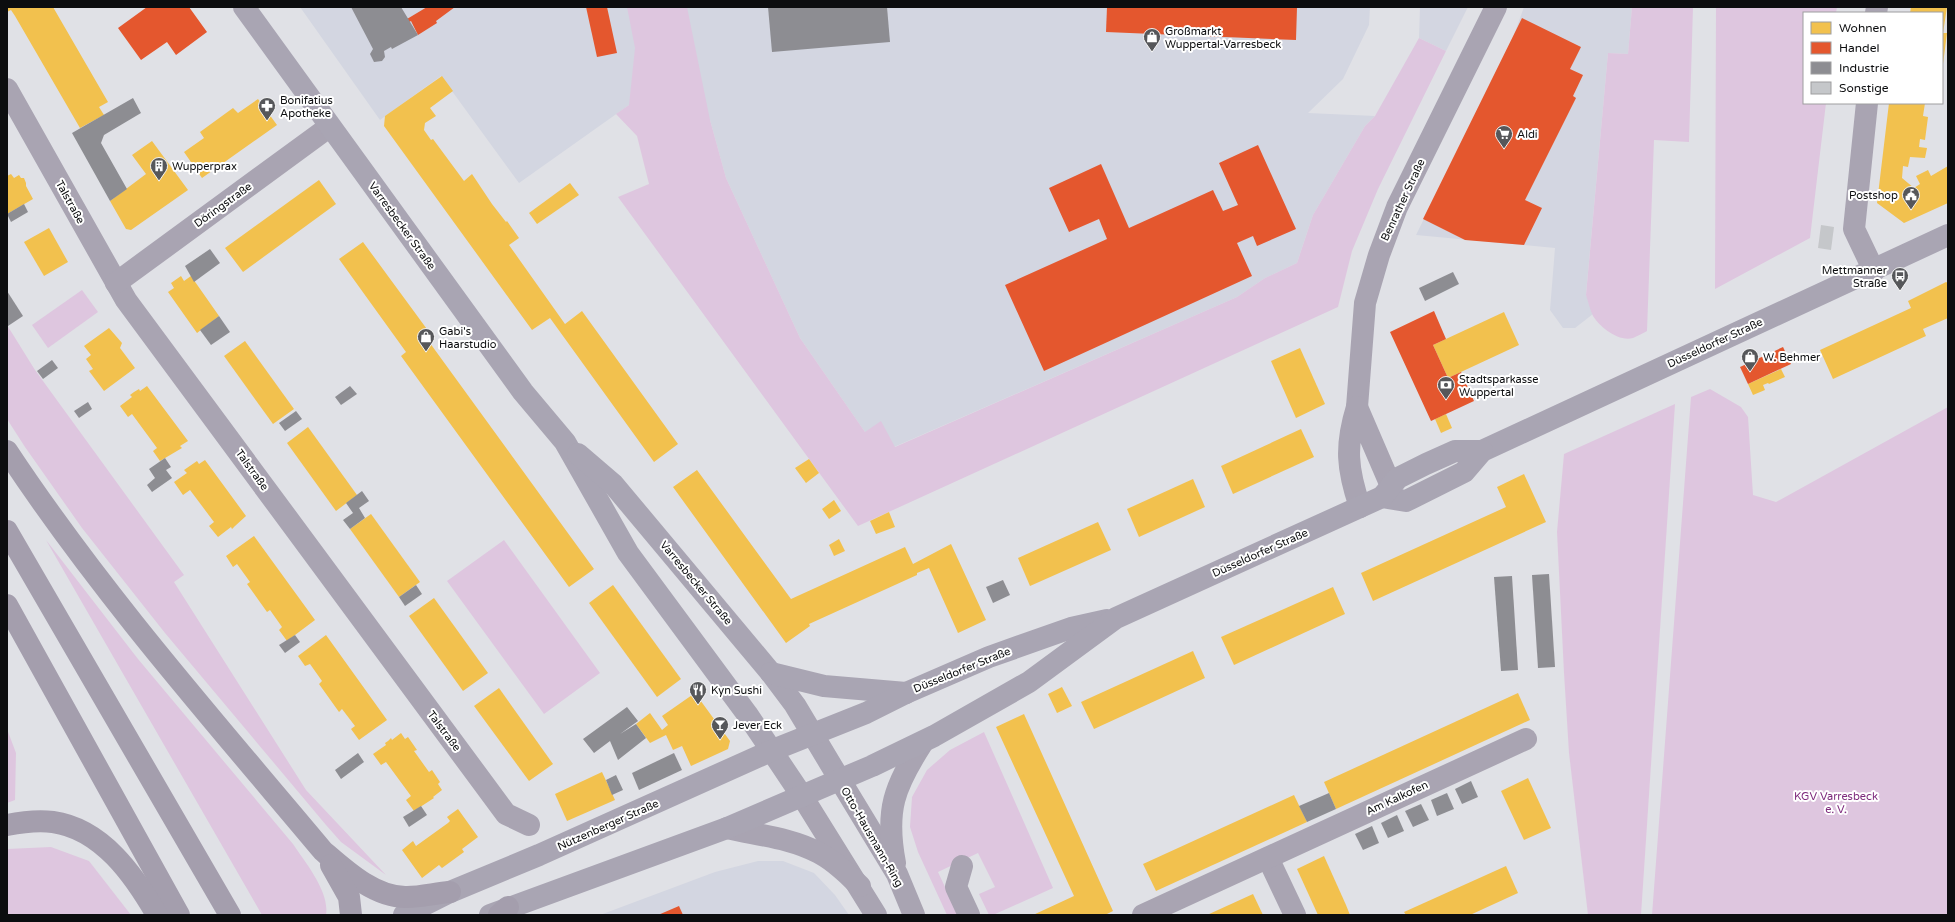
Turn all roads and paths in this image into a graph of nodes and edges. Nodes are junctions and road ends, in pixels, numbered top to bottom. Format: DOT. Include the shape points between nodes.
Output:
graph roads {
  1 [pos="244,7"];
  2 [pos="1496,7"];
  3 [pos="7,89"];
  4 [pos="1867,104"];
  5 [pos="330,127"];
  6 [pos="1948,235"];
  7 [pos="1874,271"];
  8 [pos="116,283"];
  9 [pos="1357,407"];
  10 [pos="565,442"];
  11 [pos="7,451"];
  12 [pos="1386,492"];
  13 [pos="1360,507"];
  14 [pos="7,531"];
  15 [pos="7,605"];
  16 [pos="1116,618"];
  17 [pos="771,673"];
  18 [pos="906,693"];
  19 [pos="813,734"];
  20 [pos="1526,739"];
  21 [pos="923,742"];
  22 [pos="773,750"];
  23 [pos="840,780"];
  24 [pos="802,796"];
  25 [pos="7,825"];
  26 [pos="529,825"];
  27 [pos="727,828"];
  28 [pos="323,851"];
  29 [pos="1268,858"];
  30 [pos="962,866"];
  31 [pos="896,874"];
  32 [pos="860,886"];
  33 [pos="450,892"];
  34 [pos="498,912"];
  35 [pos="156,915"];
  36 [pos="178,915"];
  37 [pos="230,915"];
  38 [pos="351,915"];
  39 [pos="404,915"];
  40 [pos="876,915"];
  41 [pos="914,915"];
  42 [pos="969,915"];
  43 [pos="1144,915"];
  44 [pos="1295,915"];
  1 -- 5 [label="main road, Varresbecker Straße"];
  2 -- 9 [label="street, Benrather Straße" via="1397,207 1378,255 1365,303"];
  3 -- 8 [label="street, Talstraße"];
  4 -- 7 [label="street" via="1854,229"];
  5 -- 8 [label="street, Döringstraße"];
  5 -- 10 [label="main road, Varresbecker Straße" via="523,392"];
  6 -- 7 [label="main road, Düsseldorfer Straße"];
  7 -- 12 [label="main road, Düsseldorfer Straße" via="1482,451 1464,472 1406,501"];
  8 -- 26 [label="street, Talstraße" via="126,300 506,814"];
  9 -- 12 [label="street, Benrather Straße"];
  9 -- 13 [label="street, Benrather Straße" via="1350,432 1350,471"];
  10 -- 17 [label="main road, Varresbecker Straße" via="613,484"];
  10 -- 22 [label="main road, Varresbecker Straße" via="628,553"];
  11 -- 28 [label="highway" via="64,532 140,631"];
  12 -- 13 [label="main road, Düsseldorfer Straße"];
  13 -- 16 [label="main road, Düsseldorfer Straße"];
  14 -- 37 [label="highway"];
  15 -- 36 [label="highway"];
  16 -- 18 [label="main road, Düsseldorfer Straße" via="1071,628 989,657"];
  16 -- 21 [label="main road, Düsseldorfer Straße" via="1029,682"];
  17 -- 18 [label="main road" via="824,686"];
  17 -- 19 [label="main road, Varresbecker Straße"];
  18 -- 19 [label="main road, Düsseldorfer Straße" via="866,713"];
  19 -- 22 [label="main road, Nützenberger Straße"];
  19 -- 23 [label="main road, Varresbecker Straße"];
  20 -- 29 [label="street, Am Kalkofen"];
  21 -- 23 [label="main road, Düsseldorfer Straße"];
  21 -- 31 [label="street" via="901,778 893,800 890,825"];
  22 -- 24 [label="main road, Varresbecker Straße"];
  22 -- 33 [label="main road, Nützenberger Straße" via="546,852"];
  23 -- 24 [label="main road"];
  23 -- 31 [label="street, Otto-Hausmann-Ring"];
  24 -- 27 [label="main road"];
  24 -- 32 [label="street"];
  25 -- 35 [label="highway" via="33,821 54,822 86,834 124,864"];
  27 -- 32 [label="street" via="793,843 819,853 836,864"];
  27 -- 34 [label="main road"];
  28 -- 33 [label="highway" via="364,884 385,892 405,897"];
  28 -- 38 [label="highway" via="344,885 351,906"];
  29 -- 43 [label="street, Am Kalkofen"];
  29 -- 44 [label="street"];
  30 -- 42 [label="street" via="956,887"];
  31 -- 41 [label="street, Otto-Hausmann-Ring"];
  32 -- 40 [label="street"];
  33 -- 39 [label="main road, Nützenberger Straße"];
}
